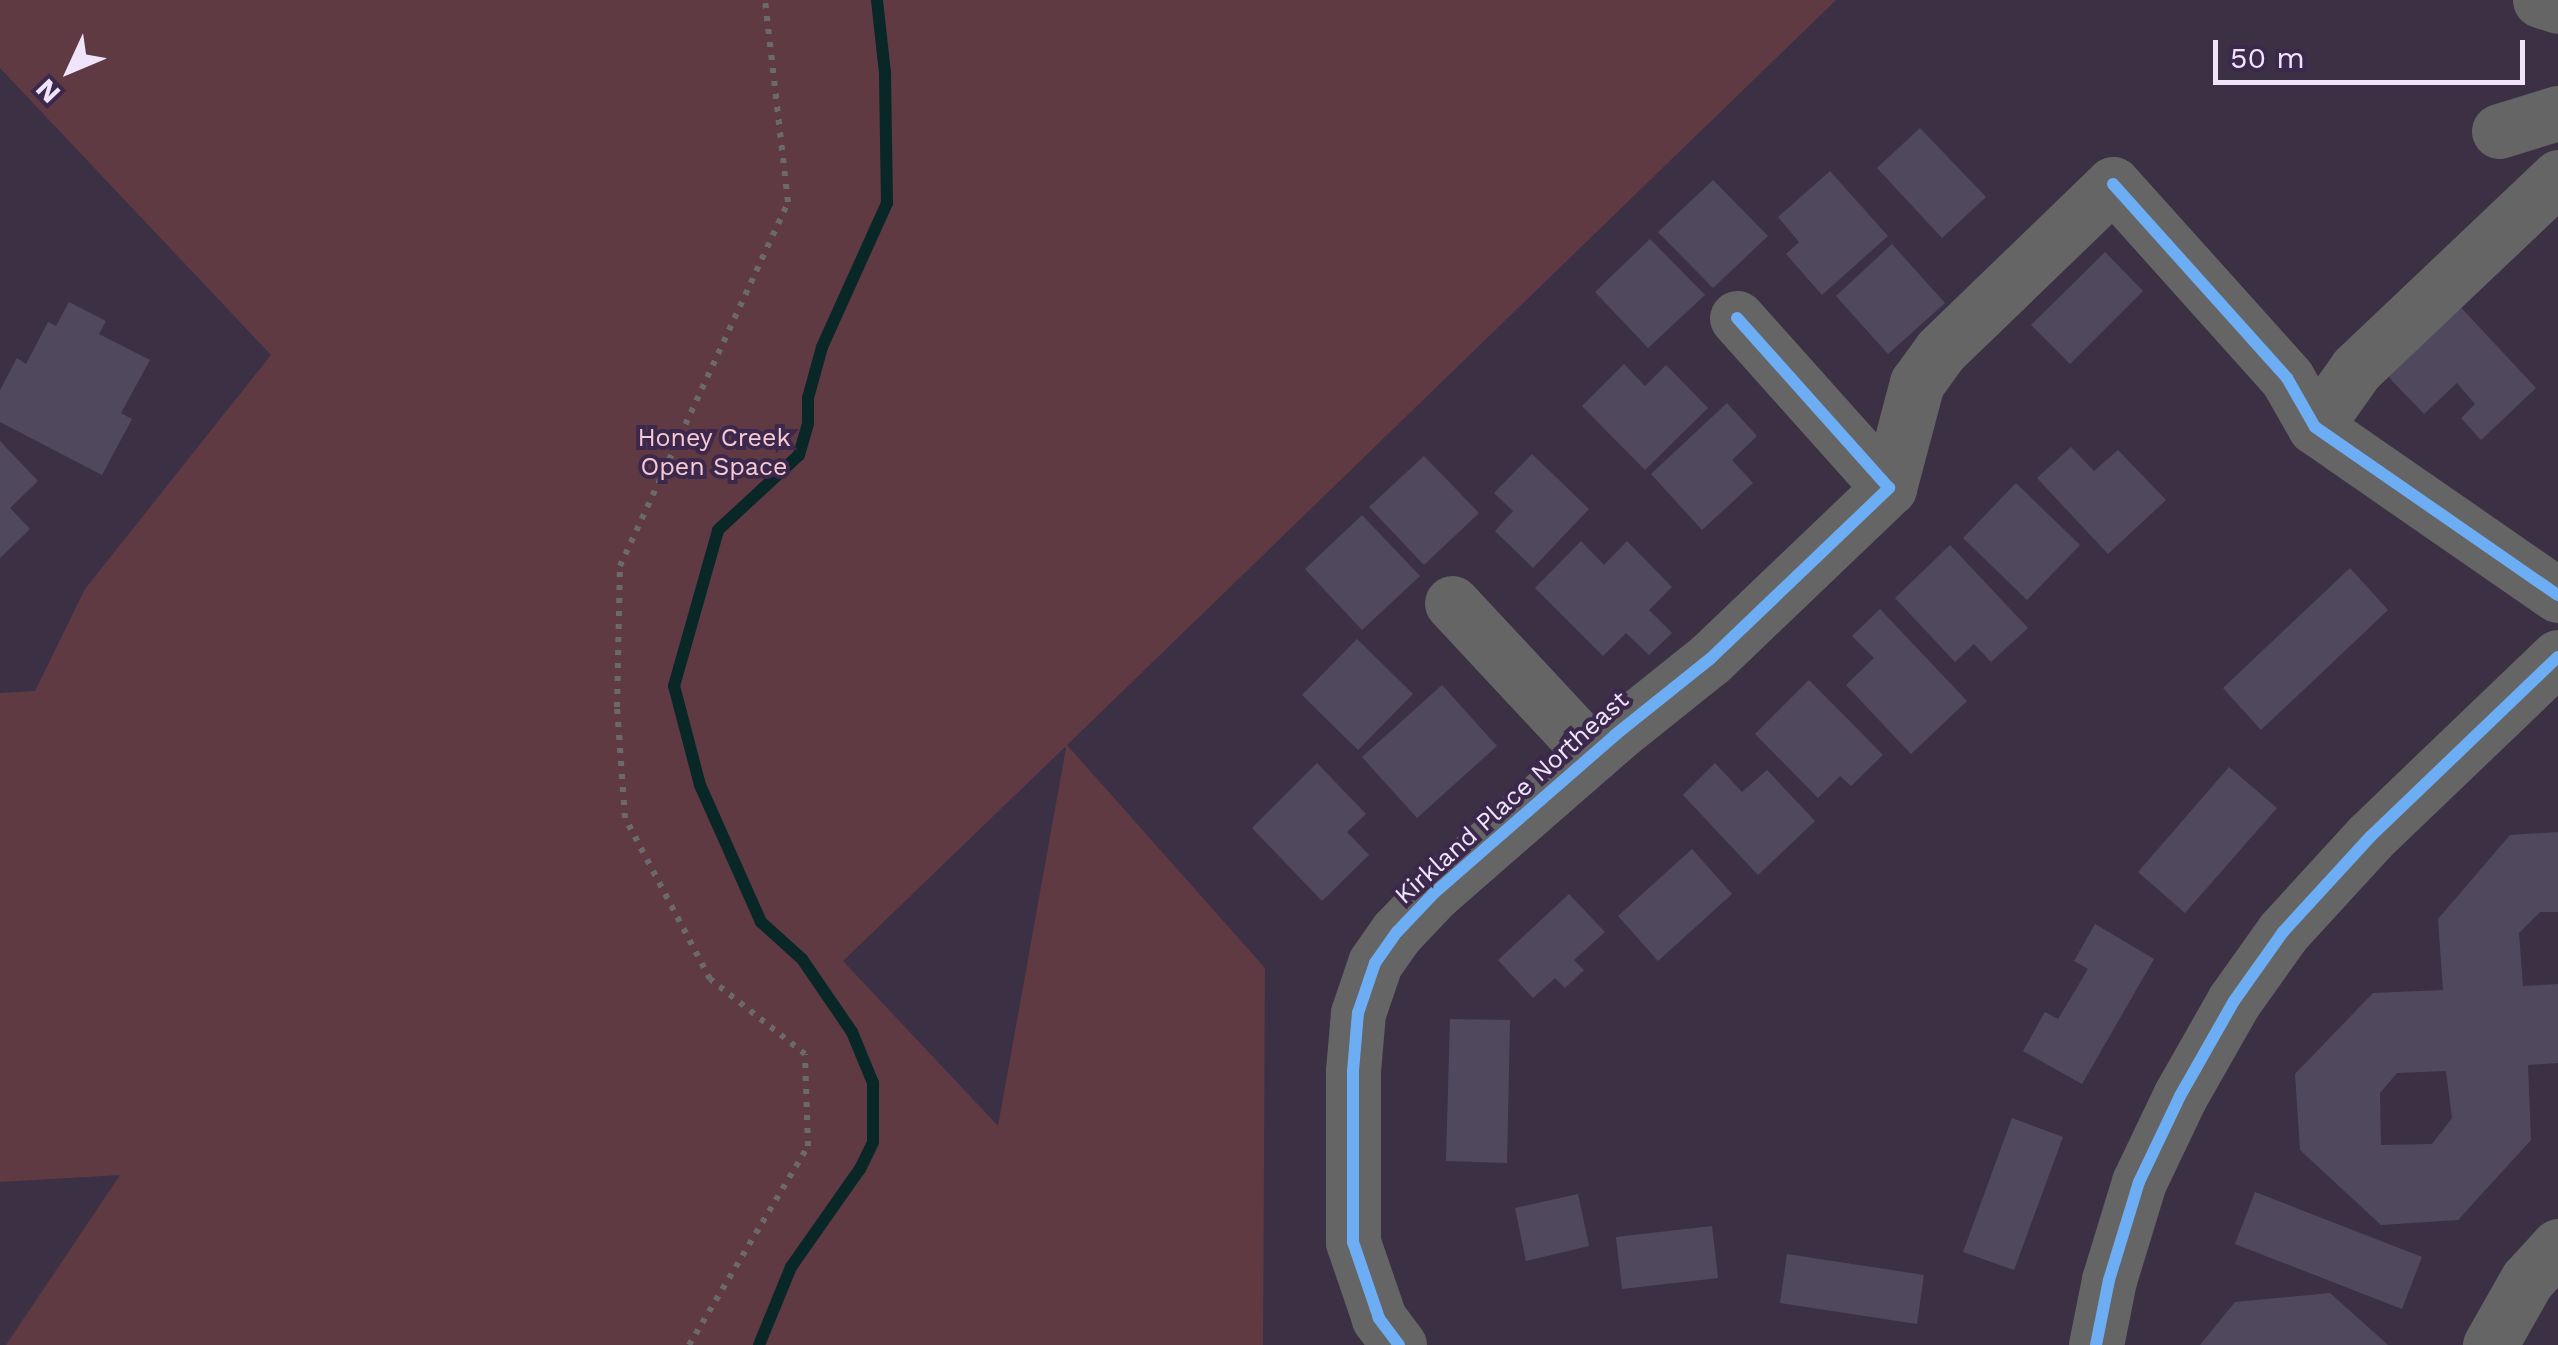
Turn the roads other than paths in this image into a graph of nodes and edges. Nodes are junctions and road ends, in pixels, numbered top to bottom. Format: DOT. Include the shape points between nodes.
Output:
graph roads {
  1 [pos="2540,0"];
  2 [pos="2558,6"];
  3 [pos="2558,114"];
  4 [pos="2498,131"];
  5 [pos="2558,177"];
  6 [pos="1737,318"];
  7 [pos="2314,427"];
  8 [pos="1889,488"];
  9 [pos="2558,595"];
  10 [pos="1452,603"];
  11 [pos="2552,674"];
  12 [pos="1593,754"];
  13 [pos="2558,1246"];
  14 [pos="1399,1345"];
  15 [pos="2096,1345"];
  16 [pos="2490,1345"];
  1 -- 2 [label="street"];
  3 -- 4 [label="street"];
  5 -- 7 [label="street" via="2356,369"];
  6 -- 8 [label="street"];
  7 -- 8 [label="street" via="2287,378 2113,184 1940,351 1917,383"];
  7 -- 9 [label="street"];
  8 -- 12 [label="street, Kirkland Place Northeast" via="1710,660"];
  10 -- 12 [label="street"];
  11 -- 15 [label="street" via="2370,837 2283,932 2234,1001 2140,1182"];
  12 -- 14 [label="street, Kirkland Place Northeast" via="1397,932 1358,1013 1353,1242 1379,1318"];
  13 -- 16 [label="street" via="2528,1280"];
}
